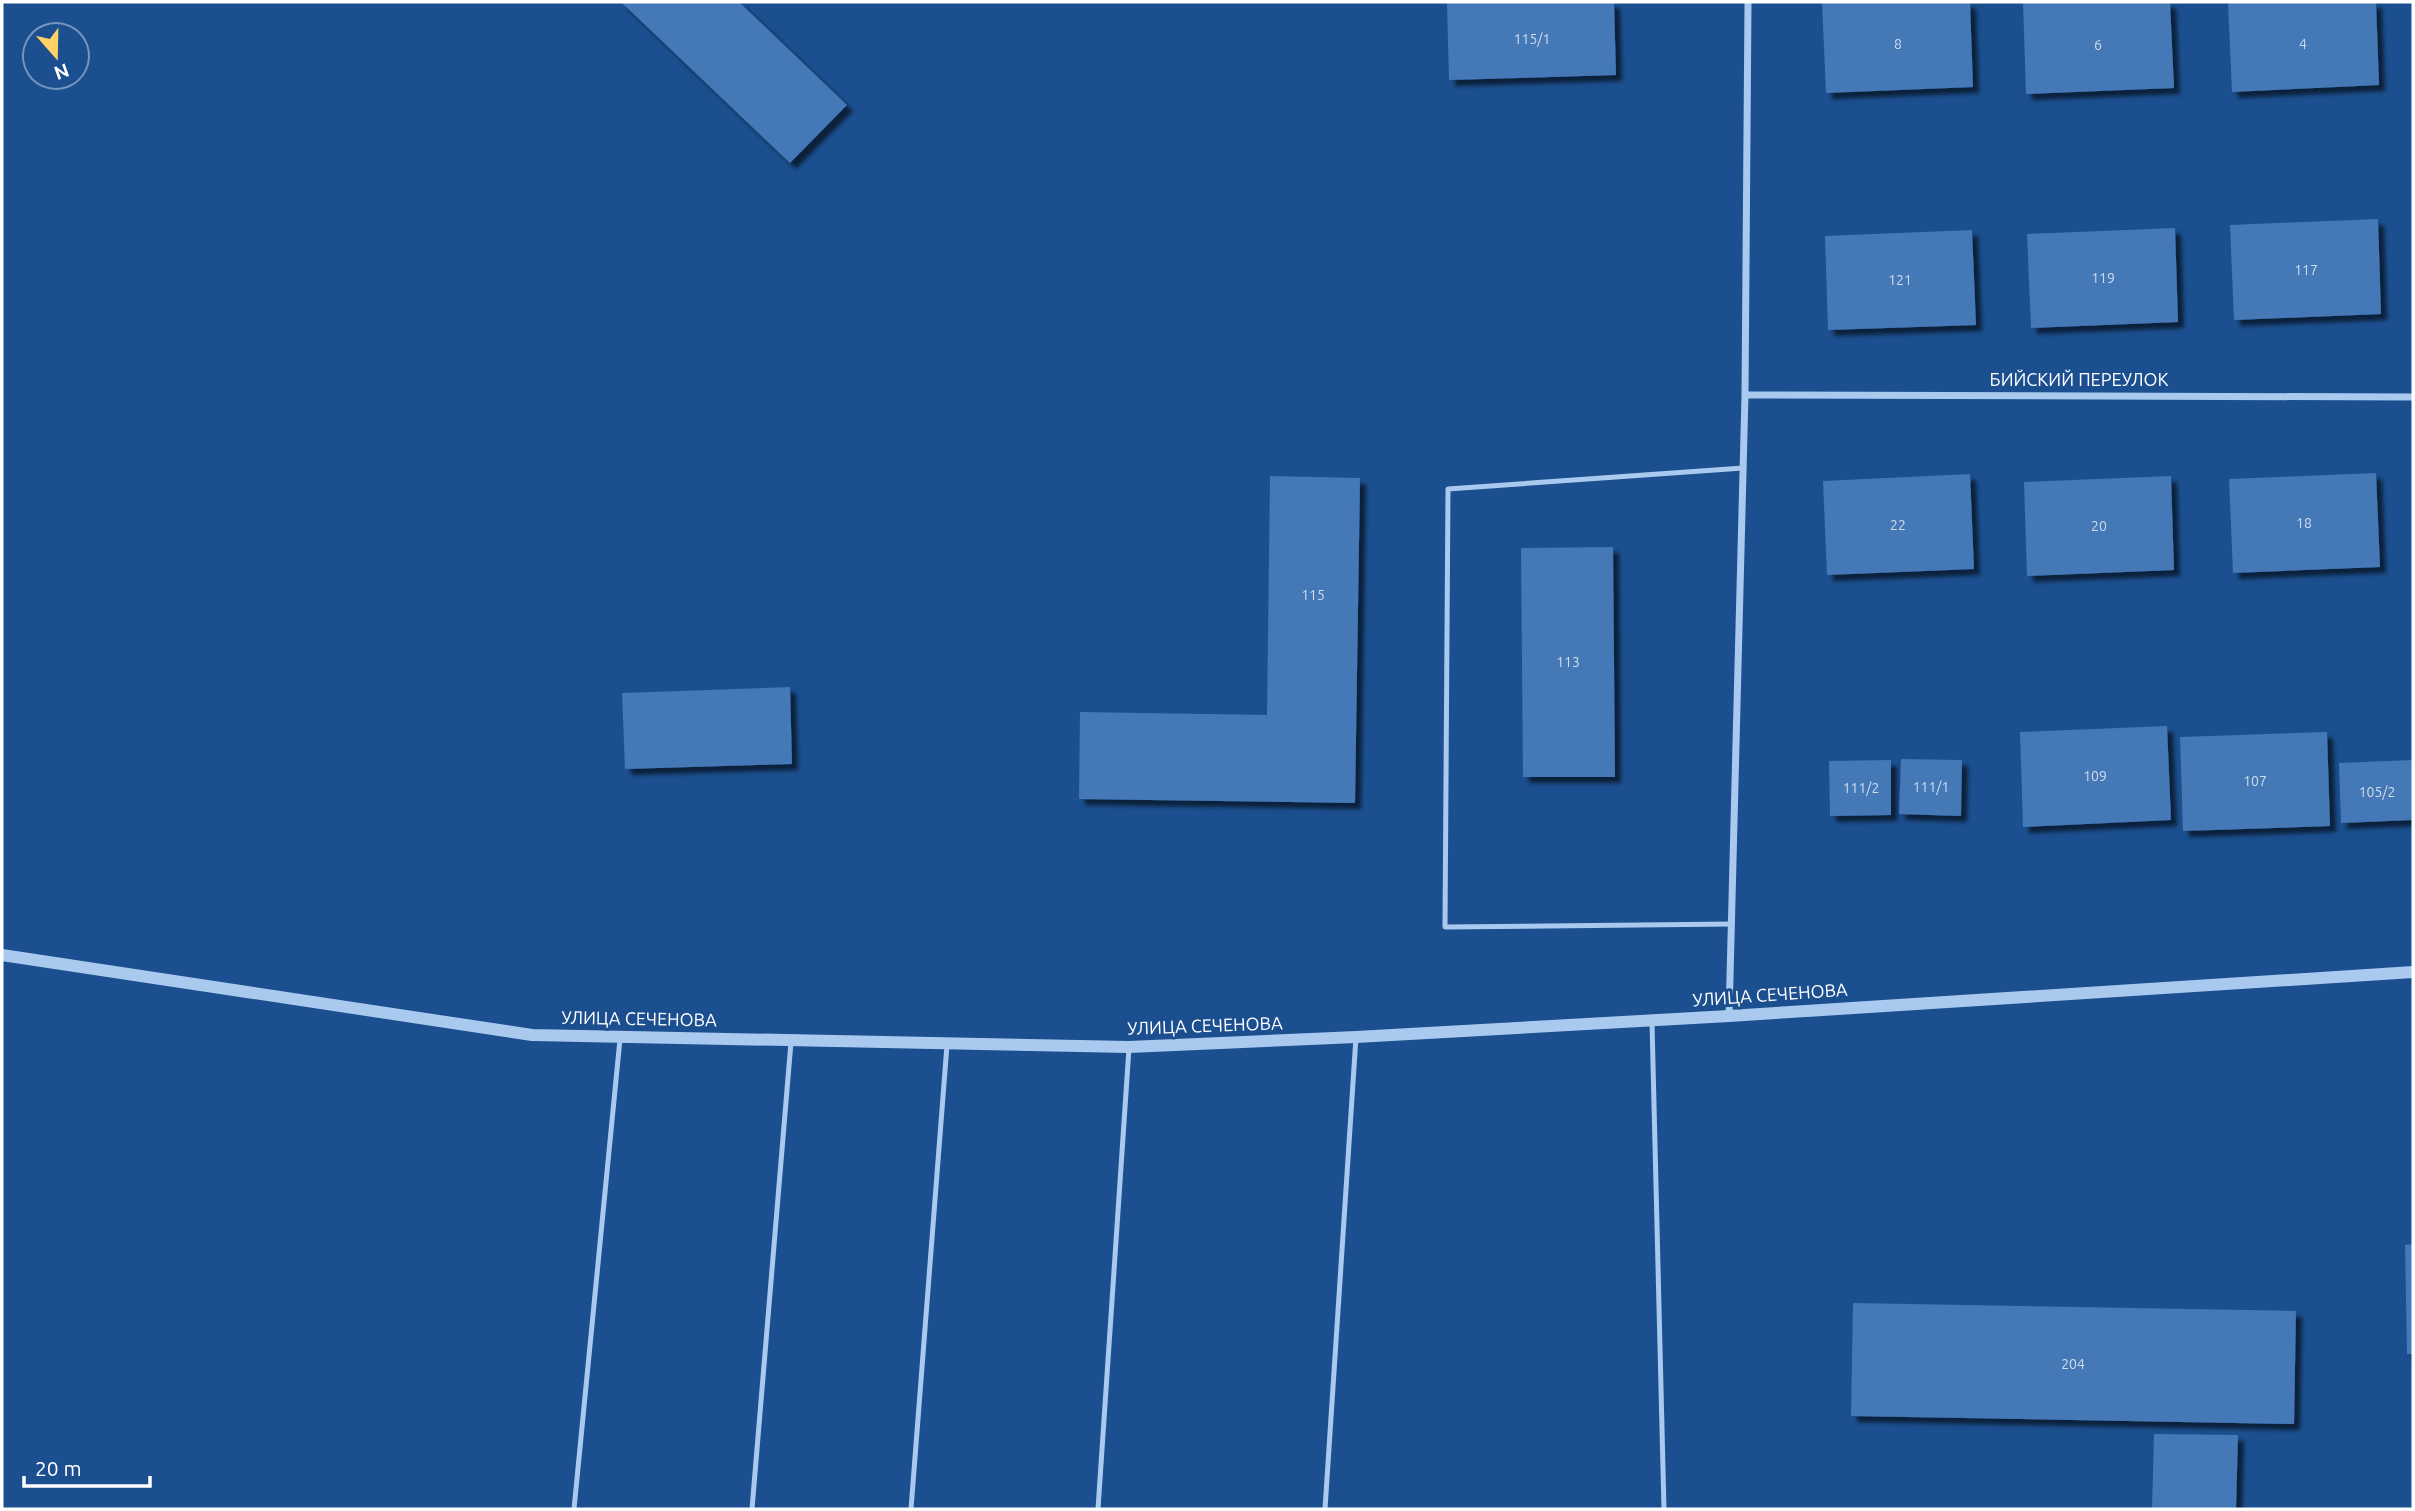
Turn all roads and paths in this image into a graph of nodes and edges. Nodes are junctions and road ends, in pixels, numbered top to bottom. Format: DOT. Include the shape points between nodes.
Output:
graph roads {
  1 [pos="1748,2"];
  2 [pos="1745,395"];
  3 [pos="2413,397"];
  4 [pos="1743,468"];
  5 [pos="1732,924"];
  6 [pos="2,954"];
  7 [pos="2413,972"];
  8 [pos="1730,1016"];
  9 [pos="1652,1020"];
  10 [pos="620,1036"];
  11 [pos="1356,1037"];
  12 [pos="791,1039"];
  13 [pos="947,1043"];
  14 [pos="1129,1047"];
  15 [pos="574,1509"];
  16 [pos="752,1509"];
  17 [pos="911,1509"];
  18 [pos="1098,1509"];
  19 [pos="1325,1509"];
  20 [pos="1664,1509"];
  1 -- 2 [label="street"];
  2 -- 3 [label="street, БИЙСКИЙ ПЕРЕУЛОК"];
  2 -- 4 [label="street"];
  4 -- 5 [label="street"];
  4 -- 5 [label="lane" via="1448,489 1445,927"];
  5 -- 8 [label="street"];
  6 -- 10 [label="street, УЛИЦА СЕЧЕНОВА" via="533,1035"];
  7 -- 8 [label="street, УЛИЦА СЕЧЕНОВА"];
  8 -- 9 [label="street, УЛИЦА СЕЧЕНОВА"];
  9 -- 11 [label="street, УЛИЦА СЕЧЕНОВА"];
  9 -- 20 [label="lane"];
  10 -- 12 [label="street, УЛИЦА СЕЧЕНОВА"];
  10 -- 15 [label="lane"];
  11 -- 14 [label="street, УЛИЦА СЕЧЕНОВА"];
  11 -- 19 [label="lane"];
  12 -- 13 [label="street, УЛИЦА СЕЧЕНОВА"];
  12 -- 16 [label="lane"];
  13 -- 14 [label="street, УЛИЦА СЕЧЕНОВА"];
  13 -- 17 [label="lane"];
  14 -- 18 [label="lane"];
}
